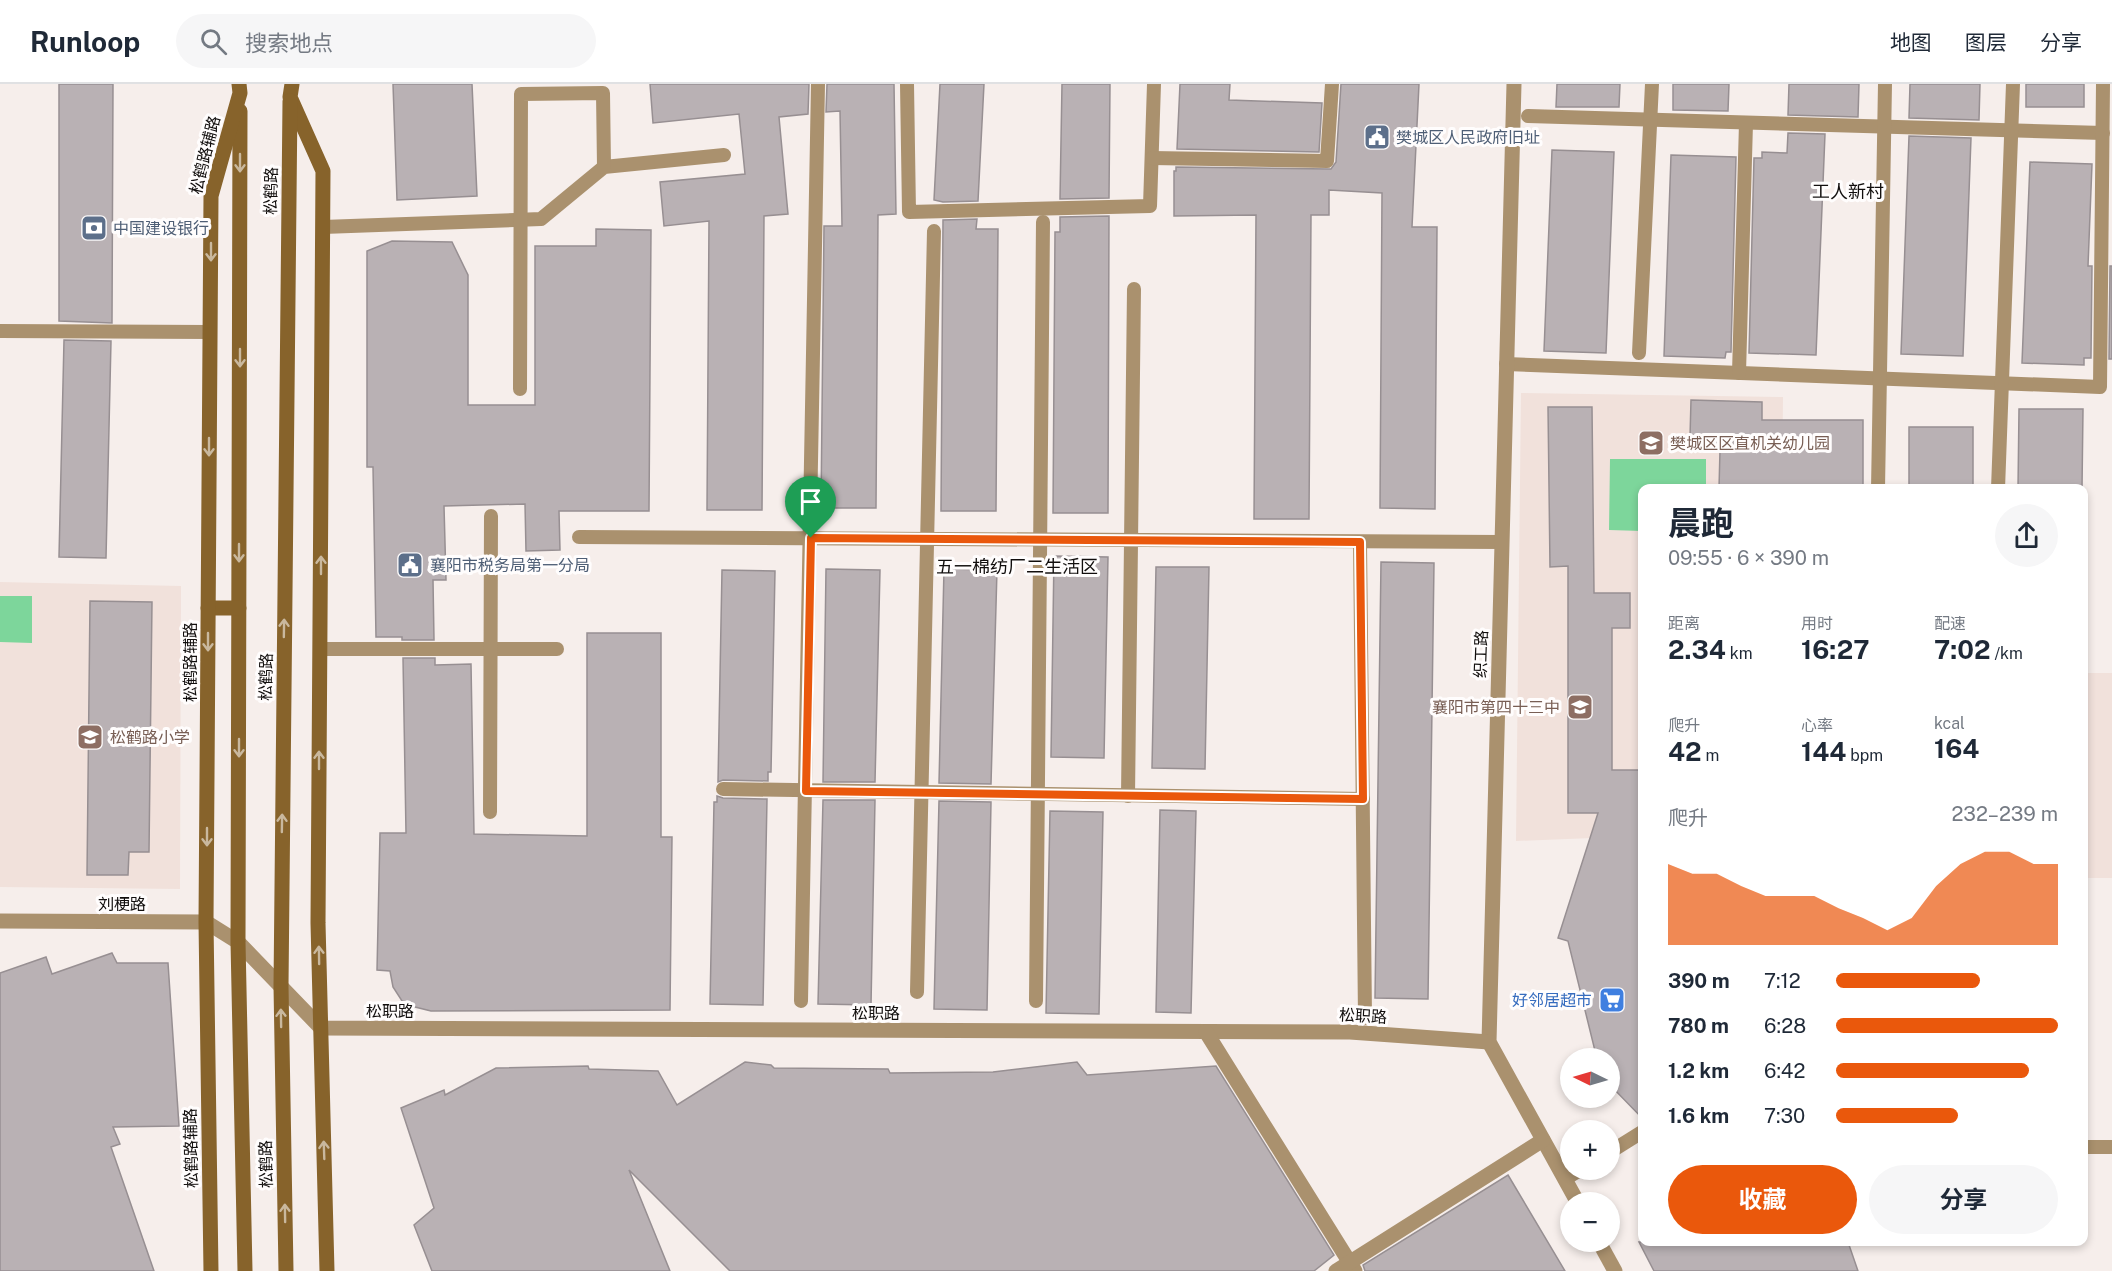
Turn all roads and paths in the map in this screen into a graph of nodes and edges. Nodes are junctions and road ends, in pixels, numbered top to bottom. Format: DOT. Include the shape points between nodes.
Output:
graph roads {
  1 [pos="818,84"];
  2 [pos="908,84"];
  3 [pos="1154,84"];
  4 [pos="1332,84"];
  5 [pos="1514,84"];
  6 [pos="1652,84"];
  7 [pos="1885,84"];
  8 [pos="2013,84"];
  9 [pos="2103,84"];
  10 [pos="240,87"];
  11 [pos="291,88"];
  12 [pos="1528,116"];
  13 [pos="1651,120"];
  14 [pos="1746,123"];
  15 [pos="1884,127"];
  16 [pos="2012,130"];
  17 [pos="2103,133"];
  18 [pos="724,155"];
  19 [pos="1152,158"];
  20 [pos="604,167"];
  21 [pos="522,220"];
  22 [pos="1043,222"];
  23 [pos="323,227"];
  24 [pos="934,231"];
  25 [pos="1134,289"];
  26 [pos="0,331"];
  27 [pos="210,332"];
  28 [pos="1639,353"];
  29 [pos="1506,364"];
  30 [pos="1739,374"];
  31 [pos="1880,379"];
  32 [pos="2002,383"];
  33 [pos="520,389"];
  34 [pos="1878,484"];
  35 [pos="1998,484"];
  36 [pos="491,516"];
  37 [pos="579,537"];
  38 [pos="811,538"];
  39 [pos="927,539"];
  40 [pos="1040,540"];
  41 [pos="1132,540"];
  42 [pos="1360,542"];
  43 [pos="1502,542"];
  44 [pos="208,608"];
  45 [pos="239,608"];
  46 [pos="320,649"];
  47 [pos="492,649"];
  48 [pos="557,649"];
  49 [pos="723,789"];
  50 [pos="806,791"];
  51 [pos="922,793"];
  52 [pos="1038,794"];
  53 [pos="1128,796"];
  54 [pos="1363,799"];
  55 [pos="490,812"];
  56 [pos="0,921"];
  57 [pos="206,922"];
  58 [pos="238,942"];
  59 [pos="281,986"];
  60 [pos="917,992"];
  61 [pos="801,1001"];
  62 [pos="1036,1001"];
  63 [pos="1365,1018"];
  64 [pos="321,1028"];
  65 [pos="1206,1032"];
  66 [pos="1489,1042"];
  67 [pos="1638,1134"];
  68 [pos="1543,1140"];
  69 [pos="1620,1146"];
  70 [pos="2088,1147"];
  71 [pos="2112,1147"];
  72 [pos="1560,1170"];
  73 [pos="1605,1252"];
  74 [pos="1353,1266"];
  75 [pos="211,1271"];
  76 [pos="245,1271"];
  77 [pos="286,1271"];
  78 [pos="327,1271"];
  79 [pos="1336,1271"];
  80 [pos="1615,1271"];
  1 -- 38 [label="lane"];
  2 -- 19 [label="lane" via="909,213 1150,206"];
  3 -- 19 [label="lane"];
  4 -- 19 [label="lane" via="1327,161"];
  5 -- 29 [label="street, 织工路"];
  6 -- 13 [label="lane"];
  7 -- 15 [label="lane"];
  8 -- 16 [label="lane"];
  9 -- 17 [label="lane"];
  10 -- 27 [label="street, 松鹤路辅路, one-way" via="211,196"];
  10 -- 45 [label="street, 松鹤路, one-way"];
  11 -- 23 [label="street" via="323,171"];
  59 -- 11 [label="street, 松鹤路, one-way"];
  12 -- 13 [label="lane"];
  13 -- 14 [label="lane"];
  13 -- 28 [label="lane"];
  14 -- 15 [label="lane"];
  14 -- 30 [label="lane"];
  15 -- 16 [label="lane"];
  15 -- 31 [label="lane"];
  16 -- 17 [label="lane"];
  16 -- 32 [label="lane"];
  17 -- 32 [label="lane" via="2100,387"];
  18 -- 20 [label="lane"];
  20 -- 21 [label="lane" via="541,219"];
  20 -- 21 [label="lane" via="603,93 521,94"];
  21 -- 23 [label="lane"];
  21 -- 33 [label="lane"];
  22 -- 40 [label="lane"];
  46 -- 23 [label="street, one-way"];
  24 -- 39 [label="lane"];
  25 -- 41 [label="lane"];
  26 -- 27 [label="lane"];
  27 -- 44 [label="street, 松鹤路辅路, one-way"];
  29 -- 30 [label="lane"];
  29 -- 43 [label="street, 织工路"];
  30 -- 31 [label="lane"];
  31 -- 32 [label="lane"];
  31 -- 34 [label="lane"];
  32 -- 35 [label="lane"];
  36 -- 47 [label="lane"];
  37 -- 38 [label="lane"];
  38 -- 39 [label="lane"];
  38 -- 50 [label="lane"];
  39 -- 40 [label="lane"];
  39 -- 51 [label="lane"];
  40 -- 41 [label="lane"];
  40 -- 52 [label="lane"];
  41 -- 42 [label="lane"];
  41 -- 53 [label="lane"];
  42 -- 43 [label="lane"];
  42 -- 54 [label="lane"];
  43 -- 66 [label="street, 织工路"];
  44 -- 45 [label="street"];
  44 -- 57 [label="street, 松鹤路辅路, one-way"];
  45 -- 58 [label="street, 松鹤路, one-way"];
  46 -- 47 [label="lane"];
  64 -- 46 [label="street, one-way"];
  47 -- 48 [label="lane"];
  47 -- 55 [label="lane"];
  49 -- 50 [label="lane"];
  50 -- 51 [label="lane"];
  50 -- 61 [label="lane"];
  51 -- 52 [label="lane"];
  51 -- 60 [label="lane"];
  52 -- 53 [label="lane"];
  52 -- 62 [label="lane"];
  53 -- 54 [label="lane"];
  54 -- 63 [label="lane"];
  56 -- 57 [label="street, 刘梗路"];
  57 -- 58 [label="street"];
  57 -- 75 [label="street, 松鹤路辅路"];
  58 -- 59 [label="street"];
  58 -- 76 [label="street, 松鹤路"];
  59 -- 64 [label="street"];
  77 -- 59 [label="street, 松鹤路, one-way"];
  64 -- 65 [label="street, 松职路"];
  78 -- 64 [label="street, one-way"];
  65 -- 66 [label="street, 松职路" via="1350,1032"];
  65 -- 74 [label="street"];
  66 -- 68 [label="street"];
  67 -- 69 [label="lane"];
  68 -- 72 [label="street"];
  68 -- 74 [label="street"];
  70 -- 71 [label="lane"];
  73 -- 80 [label="street"];
  74 -- 79 [label="street"];
}
